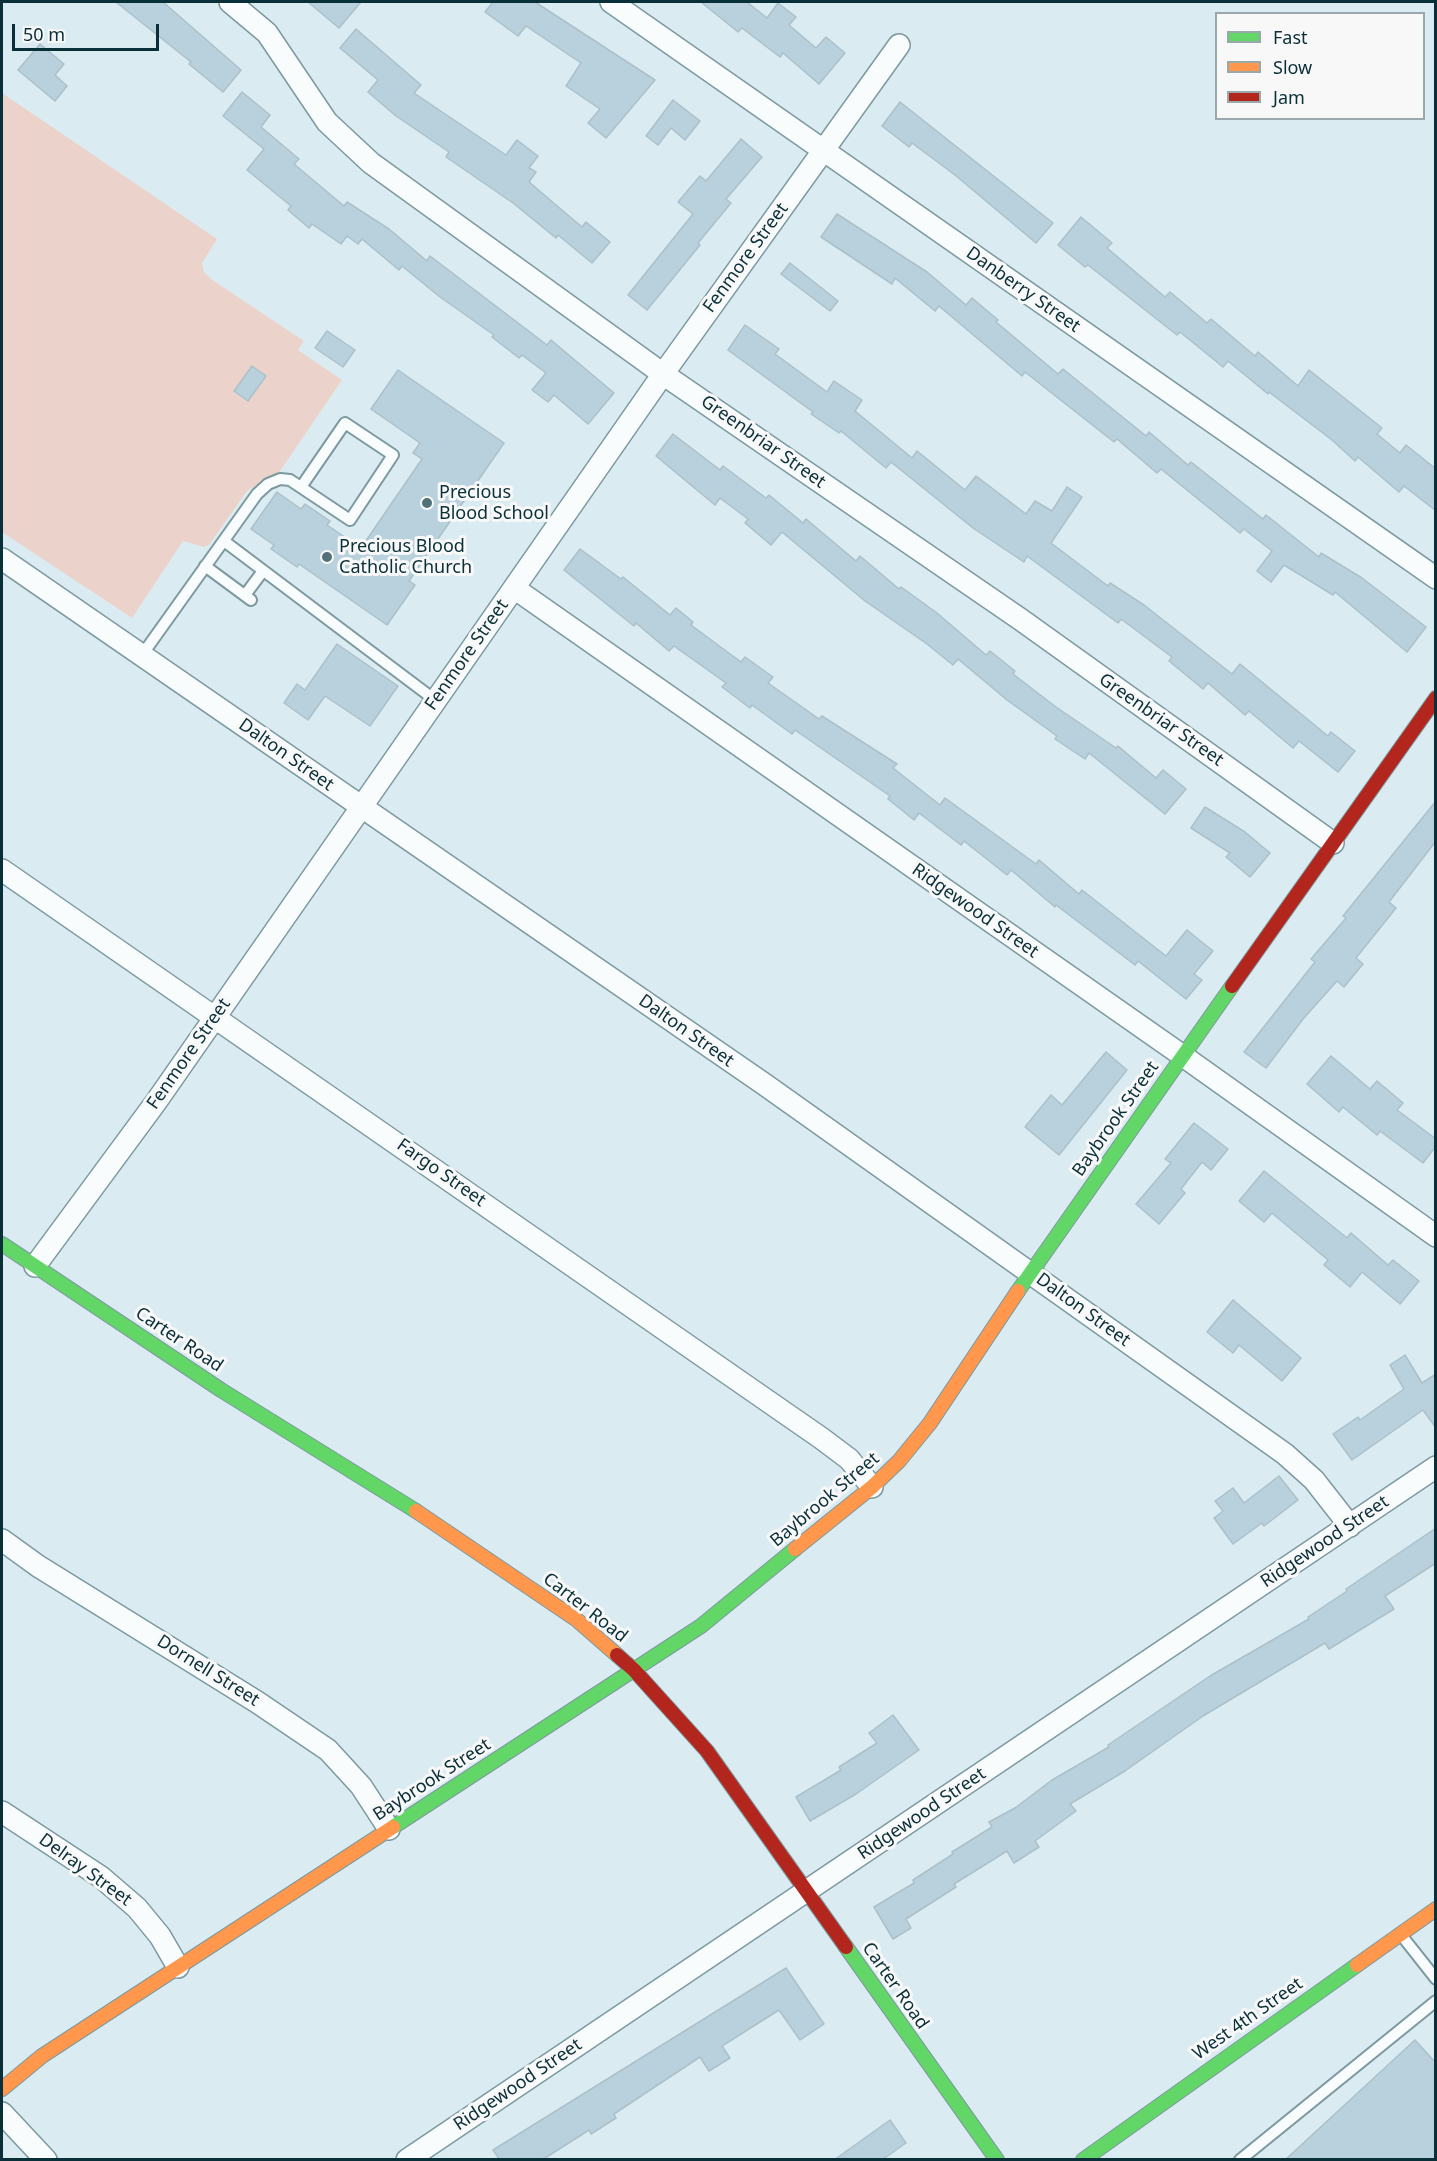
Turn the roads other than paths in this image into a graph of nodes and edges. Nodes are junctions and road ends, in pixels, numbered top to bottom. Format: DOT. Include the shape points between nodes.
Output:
graph roads {
  1 [pos="230,2"];
  2 [pos="610,2"];
  3 [pos="899,45"];
  4 [pos="823,150"];
  5 [pos="663,374"];
  6 [pos="301,487"];
  7 [pos="224,541"];
  8 [pos="2,559"];
  9 [pos="206,566"];
  10 [pos="263,571"];
  11 [pos="1436,578"];
  12 [pos="514,588"];
  13 [pos="142,655"];
  14 [pos="1436,698"];
  15 [pos="435,700"];
  16 [pos="361,807"];
  17 [pos="1333,843"];
  18 [pos="2,870"];
  19 [pos="215,1016"];
  20 [pos="1183,1056"];
  21 [pos="1436,1236"];
  22 [pos="2,1244"];
  23 [pos="35,1266"];
  24 [pos="1030,1272"];
  25 [pos="1436,1467"];
  26 [pos="872,1487"];
  27 [pos="1350,1526"];
  28 [pos="2,1540"];
  29 [pos="634,1670"];
  30 [pos="2,1812"];
  31 [pos="389,1829"];
  32 [pos="806,1891"];
  33 [pos="1436,1909"];
  34 [pos="1400,1934"];
  35 [pos="178,1967"];
  36 [pos="1436,1979"];
  37 [pos="1436,2001"];
  38 [pos="2,2089"];
  39 [pos="2,2113"];
  40 [pos="46,2160"];
  41 [pos="407,2160"];
  42 [pos="997,2160"];
  43 [pos="1083,2160"];
  44 [pos="1240,2160"];
  1 -- 5 [label="street, Greenbriar Street" via="267,33 327,122 371,163"];
  2 -- 4 [label="street, Danberry Street"];
  3 -- 4 [label="street, Fenmore Street"];
  4 -- 5 [label="street, Fenmore Street"];
  4 -- 11 [label="street, Danberry Street"];
  5 -- 12 [label="street, Fenmore Street"];
  5 -- 17 [label="street, Greenbriar Street" via="1010,613"];
  6 -- 6 [label="lane" via="350,520 393,456 345,423"];
  6 -- 7 [label="lane" via="280,479 268,484"];
  7 -- 9 [label="lane"];
  7 -- 10 [label="lane"];
  8 -- 13 [label="street, Dalton Street"];
  9 -- 10 [label="lane" via="248,597"];
  9 -- 13 [label="lane"];
  10 -- 15 [label="lane"];
  12 -- 15 [label="street, Fenmore Street"];
  12 -- 20 [label="street, Ridgewood Street"];
  13 -- 16 [label="street, Dalton Street"];
  14 -- 17 [label="street, Baybrook Street"];
  15 -- 16 [label="street, Fenmore Street"];
  16 -- 19 [label="street, Fenmore Street"];
  16 -- 24 [label="street, Dalton Street"];
  17 -- 20 [label="street, Baybrook Street"];
  18 -- 19 [label="street, Fargo Street"];
  19 -- 23 [label="street, Fenmore Street"];
  19 -- 26 [label="street, Fargo Street" via="821,1438 849,1459"];
  20 -- 21 [label="street, Ridgewood Street"];
  20 -- 24 [label="street, Baybrook Street"];
  22 -- 23 [label="street, Carter Road"];
  23 -- 29 [label="street, Carter Road" via="222,1390 453,1533 577,1620"];
  24 -- 26 [label="street, Baybrook Street" via="930,1423"];
  24 -- 27 [label="street, Dalton Street" via="1285,1454 1314,1480"];
  25 -- 27 [label="street, Ridgewood Street"];
  26 -- 29 [label="street, Baybrook Street" via="701,1626"];
  27 -- 32 [label="street, Ridgewood Street"];
  28 -- 31 [label="street, Dornell Street" via="328,1750 361,1786"];
  29 -- 31 [label="street, Baybrook Street"];
  29 -- 32 [label="street, Carter Road" via="707,1751"];
  30 -- 35 [label="street, Delray Street" via="101,1877 137,1908"];
  31 -- 35 [label="street, Baybrook Street"];
  32 -- 41 [label="street, Ridgewood Street"];
  32 -- 42 [label="street, Carter Road"];
  33 -- 34 [label="street, West 4th Street"];
  34 -- 36 [label="lane"];
  34 -- 43 [label="street, West 4th Street"];
  35 -- 38 [label="street, Baybrook Street" via="42,2056"];
  37 -- 44 [label="lane"];
  39 -- 40 [label="street"];
}
